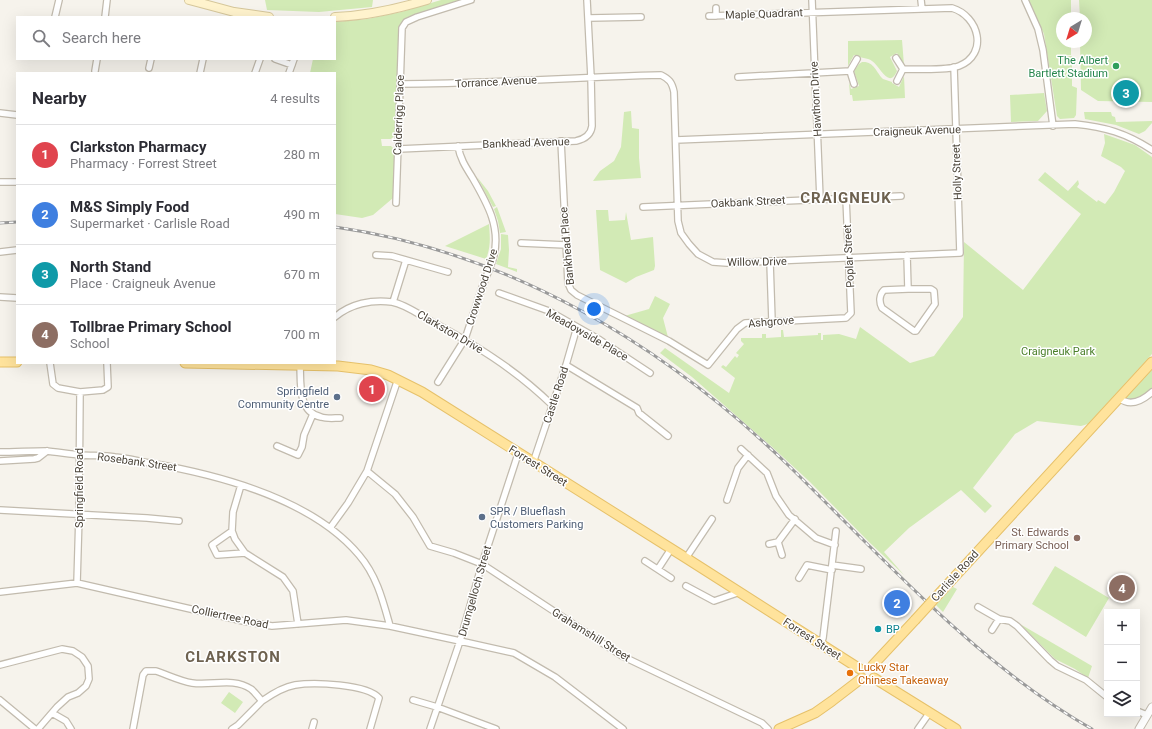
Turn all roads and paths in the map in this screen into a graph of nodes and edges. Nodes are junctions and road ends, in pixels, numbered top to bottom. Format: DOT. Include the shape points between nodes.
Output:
graph roads {
  1 [pos="59,0"];
  2 [pos="107,0"];
  3 [pos="189,0"];
  4 [pos="427,0"];
  5 [pos="472,0"];
  6 [pos="587,0"];
  7 [pos="812,0"];
  8 [pos="921,0"];
  9 [pos="1025,0"];
  10 [pos="716,8"];
  11 [pos="922,9"];
  12 [pos="812,13"];
  13 [pos="55,16"];
  14 [pos="105,16"];
  15 [pos="262,16"];
  16 [pos="641,16"];
  17 [pos="709,16"];
  18 [pos="716,16"];
  19 [pos="336,17"];
  20 [pos="589,18"];
  21 [pos="896,58"];
  22 [pos="857,59"];
  23 [pos="97,60"];
  24 [pos="151,60"];
  25 [pos="203,60"];
  26 [pos="260,60"];
  27 [pos="281,60"];
  28 [pos="293,62"];
  29 [pos="954,67"];
  30 [pos="149,68"];
  31 [pos="903,69"];
  32 [pos="95,71"];
  33 [pos="850,71"];
  34 [pos="200,72"];
  35 [pos="256,72"];
  36 [pos="289,72"];
  37 [pos="815,73"];
  38 [pos="591,77"];
  39 [pos="738,77"];
  40 [pos="897,81"];
  41 [pos="400,84"];
  42 [pos="854,84"];
  43 [pos="0,113"];
  44 [pos="16,115"];
  45 [pos="1053,126"];
  46 [pos="956,129"];
  47 [pos="818,135"];
  48 [pos="676,140"];
  49 [pos="561,141"];
  50 [pos="458,146"];
  51 [pos="399,148"];
  52 [pos="1152,150"];
  53 [pos="0,182"];
  54 [pos="16,182"];
  55 [pos="901,196"];
  56 [pos="820,198"];
  57 [pos="846,198"];
  58 [pos="396,203"];
  59 [pos="676,205"];
  60 [pos="643,207"];
  61 [pos="521,243"];
  62 [pos="566,245"];
  63 [pos="16,250"];
  64 [pos="0,252"];
  65 [pos="960,253"];
  66 [pos="376,255"];
  67 [pos="907,255"];
  68 [pos="849,258"];
  69 [pos="406,260"];
  70 [pos="770,262"];
  71 [pos="448,272"];
  72 [pos="908,289"];
  73 [pos="500,293"];
  74 [pos="0,297"];
  75 [pos="16,298"];
  76 [pos="393,302"];
  77 [pos="851,313"];
  78 [pos="336,316"];
  79 [pos="772,321"];
  80 [pos="577,327"];
  81 [pos="465,339"];
  82 [pos="0,362"];
  83 [pos="16,362"];
  84 [pos="1152,362"];
  85 [pos="50,364"];
  86 [pos="107,364"];
  87 [pos="300,364"];
  88 [pos="566,364"];
  89 [pos="708,365"];
  90 [pos="650,373"];
  91 [pos="398,379"];
  92 [pos="438,382"];
  93 [pos="80,392"];
  94 [pos="1152,392"];
  95 [pos="1119,398"];
  96 [pos="552,405"];
  97 [pos="313,414"];
  98 [pos="340,418"];
  99 [pos="668,436"];
  100 [pos="277,446"];
  101 [pos="741,449"];
  102 [pos="47,451"];
  103 [pos="0,452"];
  104 [pos="518,454"];
  105 [pos="79,455"];
  106 [pos="748,456"];
  107 [pos="0,461"];
  108 [pos="533,463"];
  109 [pos="368,471"];
  110 [pos="241,485"];
  111 [pos="727,500"];
  112 [pos="0,510"];
  113 [pos="79,515"];
  114 [pos="712,518"];
  115 [pos="795,519"];
  116 [pos="179,521"];
  117 [pos="330,528"];
  118 [pos="232,531"];
  119 [pos="836,531"];
  120 [pos="778,542"];
  121 [pos="769,544"];
  122 [pos="835,544"];
  123 [pos="671,549"];
  124 [pos="245,553"];
  125 [pos="782,555"];
  126 [pos="686,558"];
  127 [pos="645,561"];
  128 [pos="482,564"];
  129 [pos="832,567"];
  130 [pos="658,569"];
  131 [pos="861,569"];
  132 [pos="671,578"];
  133 [pos="799,578"];
  134 [pos="77,583"];
  135 [pos="686,586"];
  136 [pos="0,592"];
  137 [pos="740,592"];
  138 [pos="978,606"];
  139 [pos="999,619"];
  140 [pos="298,624"];
  141 [pos="390,626"];
  142 [pos="992,630"];
  143 [pos="460,641"];
  144 [pos="821,644"];
  145 [pos="0,665"];
  146 [pos="873,665"];
  147 [pos="861,674"];
  148 [pos="874,678"];
  149 [pos="1104,695"];
  150 [pos="0,700"];
  151 [pos="413,700"];
  152 [pos="262,701"];
  153 [pos="437,707"];
  154 [pos="1152,707"];
  155 [pos="930,712"];
  156 [pos="1140,712"];
  157 [pos="52,713"];
  158 [pos="1147,715"];
  159 [pos="314,722"];
  160 [pos="239,727"];
  161 [pos="35,729"];
  162 [pos="38,729"];
  163 [pos="72,729"];
  164 [pos="133,729"];
  165 [pos="232,729"];
  166 [pos="312,729"];
  167 [pos="370,729"];
  168 [pos="430,729"];
  169 [pos="496,729"];
  170 [pos="623,729"];
  171 [pos="768,729"];
  172 [pos="780,729"];
  173 [pos="918,729"];
  174 [pos="956,729"];
  175 [pos="1139,729"];
  1 -- 13 [label="street"];
  2 -- 14 [label="street"];
  3 -- 15 [label="main road" via="234,12"];
  4 -- 19 [label="main road" via="396,9"];
  5 -- 41 [label="street, Calderrigg Place" via="406,22 402,28"];
  6 -- 20 [label="street, Bankhead Avenue"];
  7 -- 12 [label="street, Hawthorn Drive"];
  8 -- 11 [label="street"];
  9 -- 45 [label="street" via="1038,29 1043,50"];
  10 -- 18 [label="street, Maple Quadrant"];
  11 -- 12 [label="street, Maple Quadrant"];
  11 -- 29 [label="street, Maple Quadrant" via="952,8 966,16 974,25 978,36 975,51 965,63"];
  12 -- 18 [label="street, Maple Quadrant"];
  12 -- 37 [label="street, Hawthorn Drive"];
  16 -- 20 [label="street"];
  17 -- 18 [label="street, Maple Quadrant"];
  20 -- 38 [label="street, Bankhead Avenue"];
  21 -- 31 [label="street"];
  22 -- 33 [label="street"];
  23 -- 32 [label="street"];
  24 -- 30 [label="street"];
  25 -- 34 [label="street"];
  26 -- 35 [label="street"];
  27 -- 28 [label="street"];
  28 -- 36 [label="street"];
  29 -- 31 [label="street"];
  29 -- 46 [label="street, Holly Street"];
  31 -- 40 [label="street"];
  33 -- 37 [label="street"];
  33 -- 42 [label="street"];
  37 -- 39 [label="street"];
  37 -- 47 [label="street, Hawthorn Drive"];
  38 -- 41 [label="street, Torrance Avenue" via="457,84"];
  38 -- 48 [label="street, Willow Drive" via="661,75 668,79 673,84"];
  38 -- 49 [label="street, Bankhead Avenue" via="591,131 581,140"];
  41 -- 51 [label="street, Calderrigg Place"];
  43 -- 44 [label="street"];
  45 -- 46 [label="street, Craigneuk Avenue"];
  45 -- 52 [label="street, Craigneuk Avenue" via="1075,124 1107,128"];
  46 -- 47 [label="street, Craigneuk Avenue"];
  46 -- 65 [label="street, Holly Street"];
  47 -- 48 [label="street, Craigneuk Avenue"];
  47 -- 56 [label="street, Hawthorn Drive"];
  48 -- 59 [label="street, Willow Drive"];
  49 -- 50 [label="street, Bankhead Avenue"];
  49 -- 62 [label="street, Bankhead Place"];
  50 -- 51 [label="street, Bankhead Avenue"];
  50 -- 81 [label="street, Crowwood Drive, bridge" via="461,158 487,203 493,219 496,245"];
  51 -- 58 [label="street, Calderrigg Place"];
  53 -- 54 [label="street"];
  55 -- 57 [label="street, Oakbank Street"];
  56 -- 57 [label="street, Oakbank Street"];
  56 -- 59 [label="street, Oakbank Street"];
  57 -- 68 [label="street, Poplar Street"];
  59 -- 60 [label="street, Oakbank Street"];
  59 -- 70 [label="street, Willow Drive" via="681,233 698,254 713,262"];
  61 -- 62 [label="street"];
  62 -- 89 [label="street, Bankhead Place" via="568,283 574,293 669,341"];
  63 -- 64 [label="street"];
  65 -- 67 [label="street, Willow Drive"];
  66 -- 69 [label="street"];
  67 -- 68 [label="street, Willow Drive"];
  67 -- 72 [label="street"];
  68 -- 70 [label="street, Willow Drive"];
  68 -- 77 [label="street, Poplar Street"];
  69 -- 71 [label="street"];
  69 -- 76 [label="street"];
  70 -- 79 [label="street"];
  72 -- 72 [label="street" via="934,291 935,304 914,331 880,304 884,290"];
  73 -- 80 [label="street, Meadowside Place" via="549,311"];
  74 -- 75 [label="street"];
  76 -- 78 [label="street, Clarkston Drive" via="371,301 342,311"];
  76 -- 81 [label="street, Clarkston Drive"];
  77 -- 79 [label="street, Ashgrove" via="846,318"];
  79 -- 89 [label="street, Ashgrove" via="745,323 737,329"];
  80 -- 88 [label="street, Castle Road"];
  80 -- 90 [label="street, Meadowside Place"];
  81 -- 92 [label="street, Crowwood Drive"];
  81 -- 96 [label="street, Clarkston Drive" via="531,384"];
  82 -- 83 [label="main road"];
  84 -- 95 [label="main road, Carlisle Road"];
  85 -- 93 [label="street" via="54,384 58,388"];
  86 -- 93 [label="street" via="108,387 103,390"];
  87 -- 91 [label="main road, Forrest Street" via="371,370"];
  87 -- 97 [label="street" via="302,396 307,409"];
  88 -- 96 [label="street, Castle Road"];
  88 -- 99 [label="street" via="637,408 639,413"];
  91 -- 104 [label="main road, Forrest Street"];
  91 -- 109 [label="street"];
  93 -- 105 [label="street, Springfield Road"];
  94 -- 95 [label="street" via="1134,403 1126,403"];
  95 -- 146 [label="main road, Carlisle Road, bridge"];
  96 -- 108 [label="street, Castle Road"];
  97 -- 98 [label="street"];
  97 -- 100 [label="street" via="298,455"];
  101 -- 106 [label="street"];
  102 -- 103 [label="street, Rosebank Street"];
  102 -- 105 [label="street, Rosebank Street"];
  102 -- 107 [label="street" via="34,459"];
  104 -- 108 [label="main road, Forrest Street"];
  104 -- 128 [label="street, Drumgelloch Street"];
  105 -- 110 [label="street, Rosebank Street" via="122,458 174,467"];
  105 -- 113 [label="street, Springfield Road"];
  106 -- 111 [label="street" via="738,468"];
  106 -- 115 [label="street" via="767,473 776,496 789,515"];
  108 -- 123 [label="main road, Forrest Street"];
  109 -- 117 [label="street"];
  109 -- 128 [label="street, Grahamshill Street" via="395,494 413,517 430,546"];
  110 -- 117 [label="street, Rosebank Street" via="300,509"];
  110 -- 118 [label="street" via="233,512"];
  112 -- 113 [label="street"];
  113 -- 116 [label="street"];
  113 -- 134 [label="street, Springfield Road"];
  114 -- 126 [label="street"];
  115 -- 120 [label="street"];
  115 -- 122 [label="street" via="816,538"];
  117 -- 141 [label="street, Rosebank Street" via="360,555 372,573"];
  118 -- 124 [label="street"];
  118 -- 124 [label="street" via="212,545 217,555"];
  119 -- 122 [label="street"];
  120 -- 121 [label="street"];
  120 -- 125 [label="street"];
  122 -- 129 [label="street"];
  123 -- 126 [label="main road, Forrest Street"];
  123 -- 130 [label="street"];
  124 -- 140 [label="street" via="283,576 293,591"];
  126 -- 137 [label="main road, Forrest Street"];
  127 -- 130 [label="street"];
  128 -- 143 [label="street, Drumgelloch Street"];
  128 -- 171 [label="street, Grahamshill Street" via="622,656 762,723"];
  129 -- 131 [label="street"];
  129 -- 133 [label="street" via="807,565"];
  129 -- 144 [label="street"];
  130 -- 132 [label="street"];
  134 -- 136 [label="street, Colliertree Road"];
  134 -- 140 [label="street, Colliertree Road" via="243,621 272,626"];
  135 -- 137 [label="street" via="714,601"];
  137 -- 144 [label="main road, Forrest Street"];
  138 -- 139 [label="street"];
  139 -- 142 [label="street"];
  139 -- 149 [label="street" via="1010,621 1017,626 1057,666 1086,680"];
  140 -- 141 [label="street, Colliertree Road" via="346,620"];
  141 -- 143 [label="street, Colliertree Road"];
  143 -- 153 [label="street, Drumgelloch Street"];
  143 -- 170 [label="street, Colliertree Road" via="514,654 555,677"];
  144 -- 147 [label="main road, Forrest Street"];
  145 -- 157 [label="street" via="62,649 73,651 82,657 88,666 89,679 86,686 68,697"];
  146 -- 147 [label="main road" via="861,666"];
  146 -- 148 [label="main road" via="876,670"];
  147 -- 148 [label="main road" via="866,680"];
  147 -- 172 [label="main road" via="815,713"];
  148 -- 155 [label="main road"];
  150 -- 161 [label="street"];
  151 -- 153 [label="street"];
  152 -- 160 [label="street"];
  152 -- 164 [label="street" via="252,690 236,683 191,683 156,671 146,671"];
  152 -- 167 [label="street" via="284,688 296,685 336,685 368,691 379,698"];
  153 -- 168 [label="street, Drumgelloch Street"];
  153 -- 169 [label="street"];
  154 -- 158 [label="street"];
  155 -- 173 [label="street"];
  155 -- 174 [label="main road"];
  156 -- 158 [label="street"];
  157 -- 162 [label="street"];
  157 -- 163 [label="street" via="66,721"];
  158 -- 175 [label="street"];
  159 -- 166 [label="street"];
  160 -- 165 [label="street"];
}
